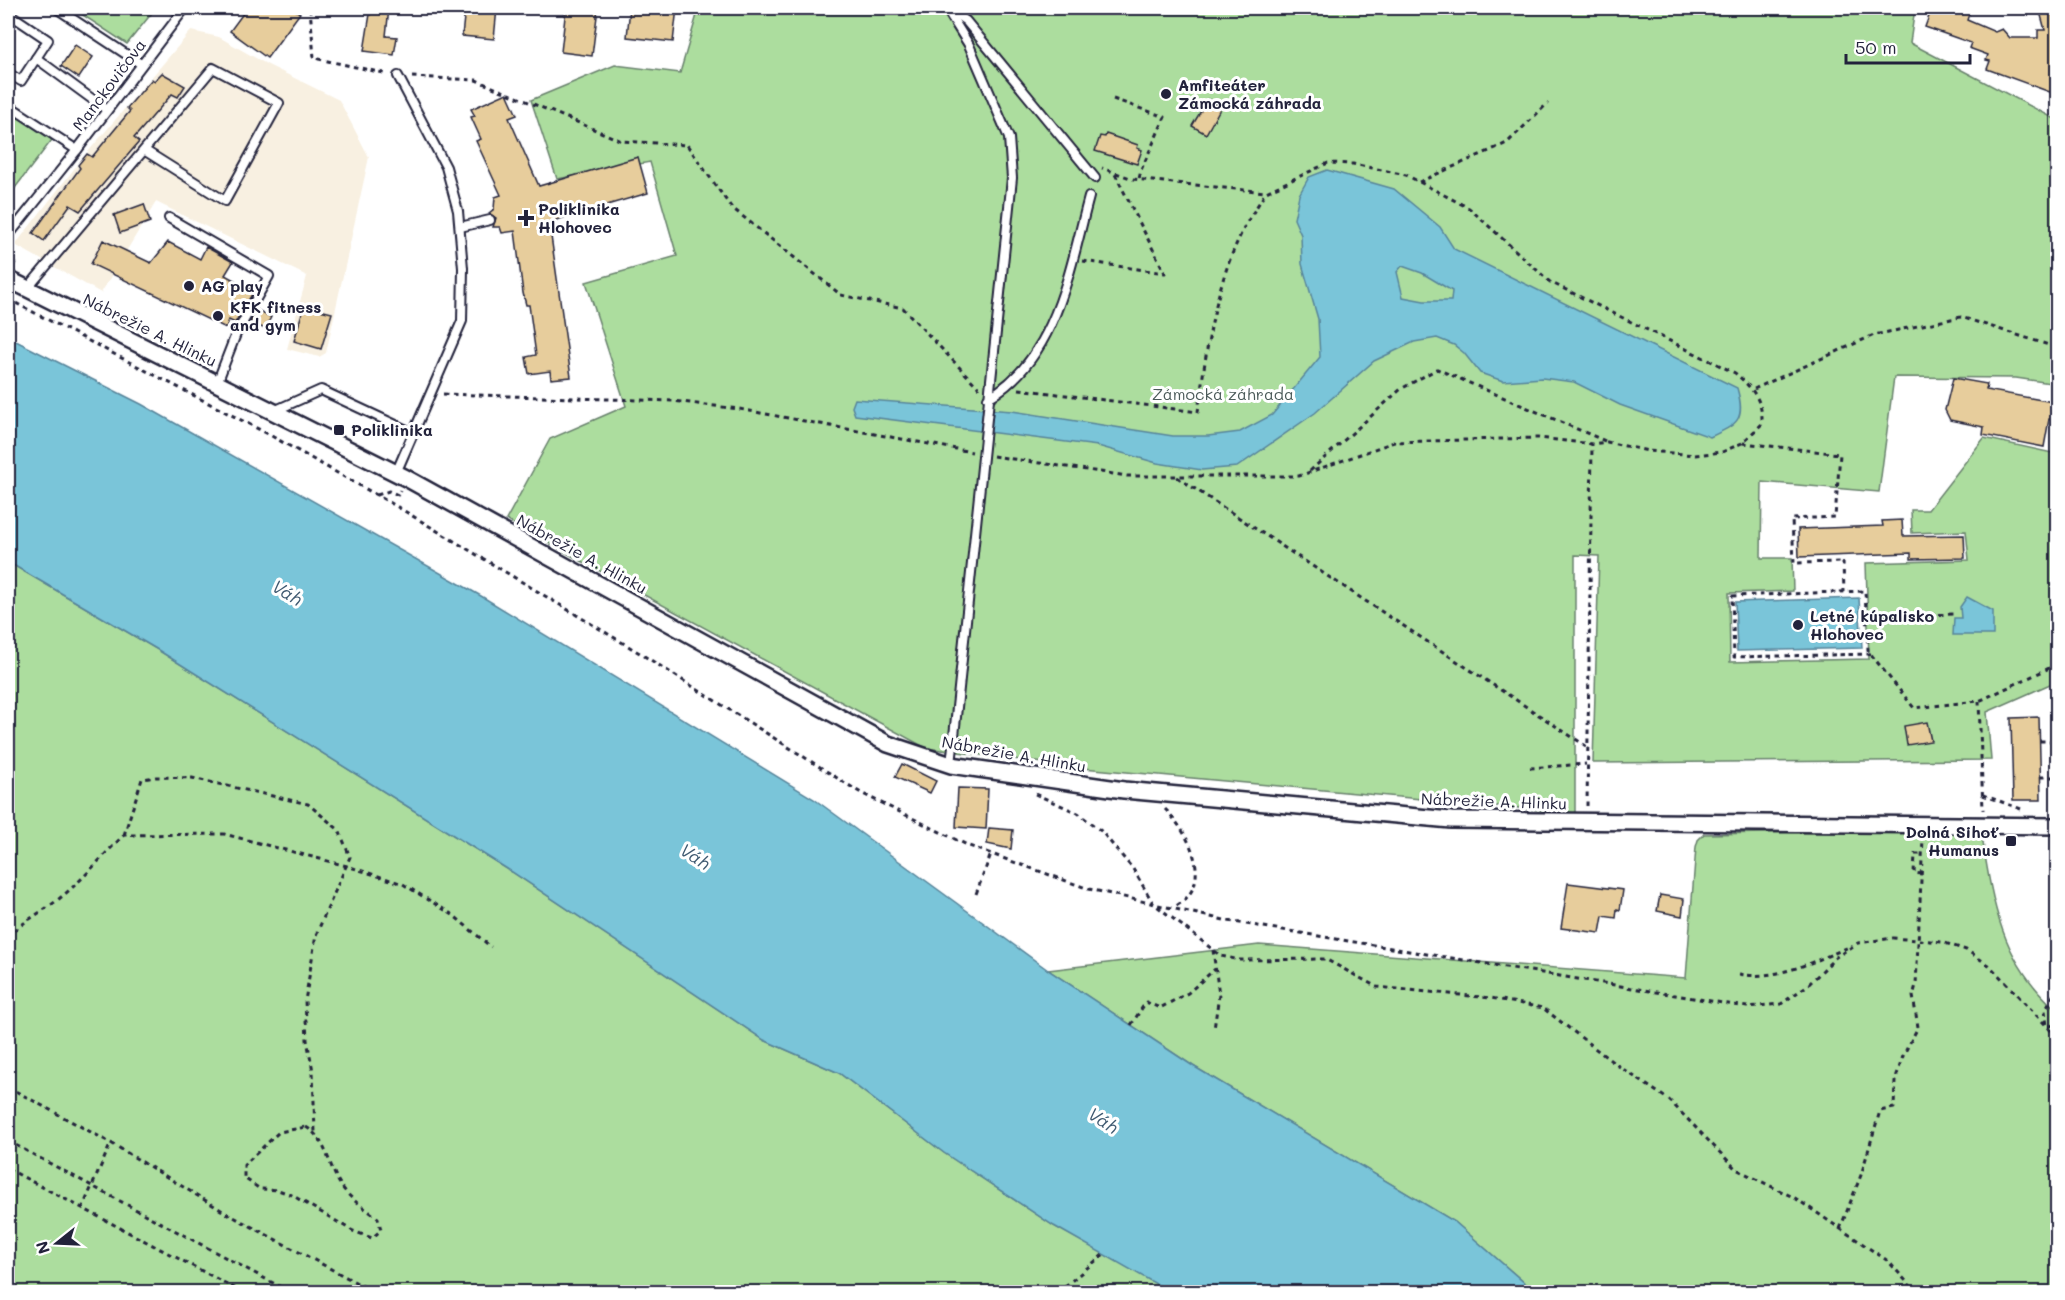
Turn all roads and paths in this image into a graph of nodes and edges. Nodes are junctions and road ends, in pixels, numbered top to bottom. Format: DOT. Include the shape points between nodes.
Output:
graph roads {
  1 [pos="56,8"];
  2 [pos="185,8"];
  3 [pos="310,8"];
  4 [pos="946,8"];
  5 [pos="8,13"];
  6 [pos="36,58"];
  7 [pos="141,64"];
  8 [pos="8,73"];
  9 [pos="398,76"];
  10 [pos="1113,99"];
  11 [pos="1548,103"];
  12 [pos="8,105"];
  13 [pos="107,110"];
  14 [pos="8,140"];
  15 [pos="77,150"];
  16 [pos="144,150"];
  17 [pos="1099,167"];
  18 [pos="1114,173"];
  19 [pos="1095,178"];
  20 [pos="1140,179"];
  21 [pos="1419,182"];
  22 [pos="14,189"];
  23 [pos="1266,192"];
  24 [pos="1089,197"];
  25 [pos="169,218"];
  26 [pos="490,220"];
  27 [pos="460,227"];
  28 [pos="8,236"];
  29 [pos="1072,259"];
  30 [pos="8,279"];
  31 [pos="27,289"];
  32 [pos="8,299"];
  33 [pos="2058,348"];
  34 [pos="217,382"];
  35 [pos="1006,388"];
  36 [pos="1754,389"];
  37 [pos="430,393"];
  38 [pos="988,401"];
  39 [pos="274,411"];
  40 [pos="413,433"];
  41 [pos="1607,442"];
  42 [pos="1742,443"];
  43 [pos="1592,444"];
  44 [pos="982,454"];
  45 [pos="1308,472"];
  46 [pos="396,473"];
  47 [pos="1176,476"];
  48 [pos="401,488"];
  49 [pos="377,495"];
  50 [pos="1844,592"];
  51 [pos="1955,614"];
  52 [pos="1866,617"];
  53 [pos="1871,654"];
  54 [pos="2058,664"];
  55 [pos="1979,701"];
  56 [pos="2040,741"];
  57 [pos="2052,741"];
  58 [pos="1586,746"];
  59 [pos="1586,764"];
  60 [pos="951,765"];
  61 [pos="1530,768"];
  62 [pos="2041,777"];
  63 [pos="2054,777"];
  64 [pos="1147,792"];
  65 [pos="1033,793"];
  66 [pos="2032,809"];
  67 [pos="1587,822"];
  68 [pos="2058,826"];
  69 [pos="124,835"];
  70 [pos="991,854"];
  71 [pos="347,866"];
  72 [pos="1922,874"];
  73 [pos="976,894"];
  74 [pos="1153,903"];
  75 [pos="1172,908"];
  76 [pos="8,937"];
  77 [pos="1919,940"];
  78 [pos="1856,945"];
  79 [pos="491,947"];
  80 [pos="1213,950"];
  81 [pos="1215,969"];
  82 [pos="1739,974"];
  83 [pos="2058,987"];
  84 [pos="1131,1025"];
  85 [pos="2058,1025"];
  86 [pos="2047,1026"];
  87 [pos="1214,1029"];
  88 [pos="2058,1038"];
  89 [pos="8,1087"];
  90 [pos="315,1133"];
  91 [pos="8,1141"];
  92 [pos="111,1143"];
  93 [pos="8,1169"];
  94 [pos="92,1186"];
  95 [pos="82,1209"];
  96 [pos="1840,1229"];
  97 [pos="1104,1254"];
  98 [pos="243,1293"];
  99 [pos="290,1293"];
  100 [pos="374,1293"];
  101 [pos="1058,1293"];
  102 [pos="1916,1293"];
  1 -- 7 [label="lane"];
  2 -- 7 [label="lane, Manckovičova"];
  3 -- 9 [label="path" via="314,58"];
  4 -- 19 [label="lane" via="966,21"];
  4 -- 38 [label="lane" via="969,45 1009,138 1012,178"];
  5 -- 6 [label="lane" via="48,40"];
  6 -- 8 [label="lane" via="21,81"];
  6 -- 13 [label="lane"];
  7 -- 13 [label="lane, Manckovičova"];
  9 -- 27 [label="lane" via="446,167"];
  9 -- 38 [label="path" via="476,80 622,141 687,145 731,207 841,295 903,308"];
  10 -- 20 [label="path" via="1164,117"];
  11 -- 21 [label="path" via="1507,142"];
  12 -- 15 [label="lane, Manckovičova"];
  13 -- 15 [label="lane, Manckovičova"];
  14 -- 22 [label="path"];
  15 -- 28 [label="lane, Manckovičova"];
  16 -- 16 [label="lane" via="213,68 279,103 225,201"];
  16 -- 31 [label="lane"];
  17 -- 18 [label="path"];
  18 -- 20 [label="path"];
  18 -- 29 [label="path" via="1165,273"];
  20 -- 23 [label="path"];
  21 -- 23 [label="path" via="1406,175 1328,163"];
  21 -- 36 [label="path" via="1469,208 1550,282 1735,373"];
  23 -- 35 [label="path" via="1242,232 1227,270 1206,350 1198,412"];
  24 -- 29 [label="lane"];
  25 -- 34 [label="lane" via="269,276 237,334"];
  26 -- 27 [label="lane"];
  27 -- 37 [label="lane" via="462,321"];
  29 -- 35 [label="lane" via="1054,316 1031,359"];
  30 -- 31 [label="street, Nábrežie A. Hlinku"];
  31 -- 34 [label="street, Nábrežie A. Hlinku"];
  32 -- 49 [label="path"];
  33 -- 36 [label="path" via="1961,316 1874,335"];
  34 -- 39 [label="street, Nábrežie A. Hlinku"];
  35 -- 38 [label="lane"];
  36 -- 42 [label="path" via="1763,408 1762,424"];
  37 -- 40 [label="lane"];
  37 -- 44 [label="path" via="673,401 739,409"];
  38 -- 44 [label="lane"];
  39 -- 40 [label="lane" via="321,390"];
  39 -- 46 [label="street, Nábrežie A. Hlinku"];
  40 -- 46 [label="lane"];
  41 -- 42 [label="path" via="1648,452 1695,455 1722,452"];
  41 -- 43 [label="path"];
  41 -- 45 [label="path" via="1437,369 1401,389"];
  42 -- 50 [label="path" via="1840,454 1835,517 1792,519 1794,563 1843,562"];
  43 -- 45 [label="path" via="1538,438 1394,442"];
  43 -- 58 [label="path"];
  44 -- 47 [label="path" via="1126,476"];
  44 -- 60 [label="lane"];
  45 -- 47 [label="path" via="1299,476"];
  46 -- 60 [label="street, Nábrežie A. Hlinku" via="888,744"];
  47 -- 58 [label="path"];
  48 -- 49 [label="path" via="398,495 389,490"];
  49 -- 70 [label="path" via="510,573 861,794"];
  50 -- 52 [label="path" via="1865,591"];
  50 -- 53 [label="path" via="1732,596 1734,657"];
  51 -- 52 [label="path"];
  52 -- 53 [label="path"];
  53 -- 55 [label="path" via="1914,708"];
  54 -- 55 [label="path"];
  55 -- 66 [label="path" via="1983,795 2020,809"];
  56 -- 57 [label="path"];
  58 -- 59 [label="path"];
  59 -- 61 [label="path"];
  59 -- 67 [label="path"];
  60 -- 64 [label="street, Nábrežie A. Hlinku"];
  62 -- 63 [label="path"];
  64 -- 67 [label="street, Nábrežie A. Hlinku" via="1450,820"];
  64 -- 75 [label="path" via="1173,817 1191,845 1196,862 1194,888 1186,900"];
  65 -- 74 [label="path" via="1078,813 1101,831 1133,869"];
  67 -- 68 [label="street, Nábrežie A. Hlinku"];
  69 -- 71 [label="path" via="224,834"];
  69 -- 71 [label="path" via="142,779 192,778 308,804 339,830 350,857"];
  69 -- 76 [label="path" via="91,871"];
  70 -- 73 [label="path"];
  70 -- 74 [label="path" via="1089,889"];
  71 -- 79 [label="path" via="403,884 453,915"];
  71 -- 90 [label="path" via="316,935 305,1001"];
  72 -- 72 [label="path" via="1914,873 1915,854 1923,854"];
  72 -- 77 [label="path"];
  74 -- 75 [label="path"];
  74 -- 80 [label="path"];
  75 -- 78 [label="path" via="1370,946 1747,1007 1781,1004"];
  77 -- 78 [label="path" via="1893,938"];
  77 -- 86 [label="path" via="1966,950 1989,965"];
  77 -- 96 [label="path" via="1913,996 1918,1027 1895,1081 1894,1108 1880,1110"];
  78 -- 82 [label="path" via="1774,974"];
  80 -- 81 [label="path"];
  80 -- 96 [label="path" via="1239,960 1325,959 1377,987 1491,998 1543,1008 1669,1100 1736,1169 1795,1198"];
  81 -- 84 [label="path" via="1188,993 1161,1008 1146,1002"];
  81 -- 87 [label="path" via="1219,996"];
  83 -- 86 [label="path" via="2045,1010"];
  85 -- 86 [label="path"];
  86 -- 88 [label="path"];
  89 -- 92 [label="path"];
  90 -- 90 [label="path" via="306,1128 279,1132 244,1165 244,1178 260,1189 290,1194 372,1238 381,1230 378,1218 353,1201 340,1185"];
  91 -- 94 [label="path"];
  92 -- 94 [label="path"];
  92 -- 100 [label="path" via="226,1213"];
  93 -- 95 [label="path"];
  94 -- 95 [label="path"];
  94 -- 99 [label="path"];
  95 -- 98 [label="path"];
  96 -- 102 [label="path" via="1888,1261"];
  97 -- 101 [label="path"];
}
